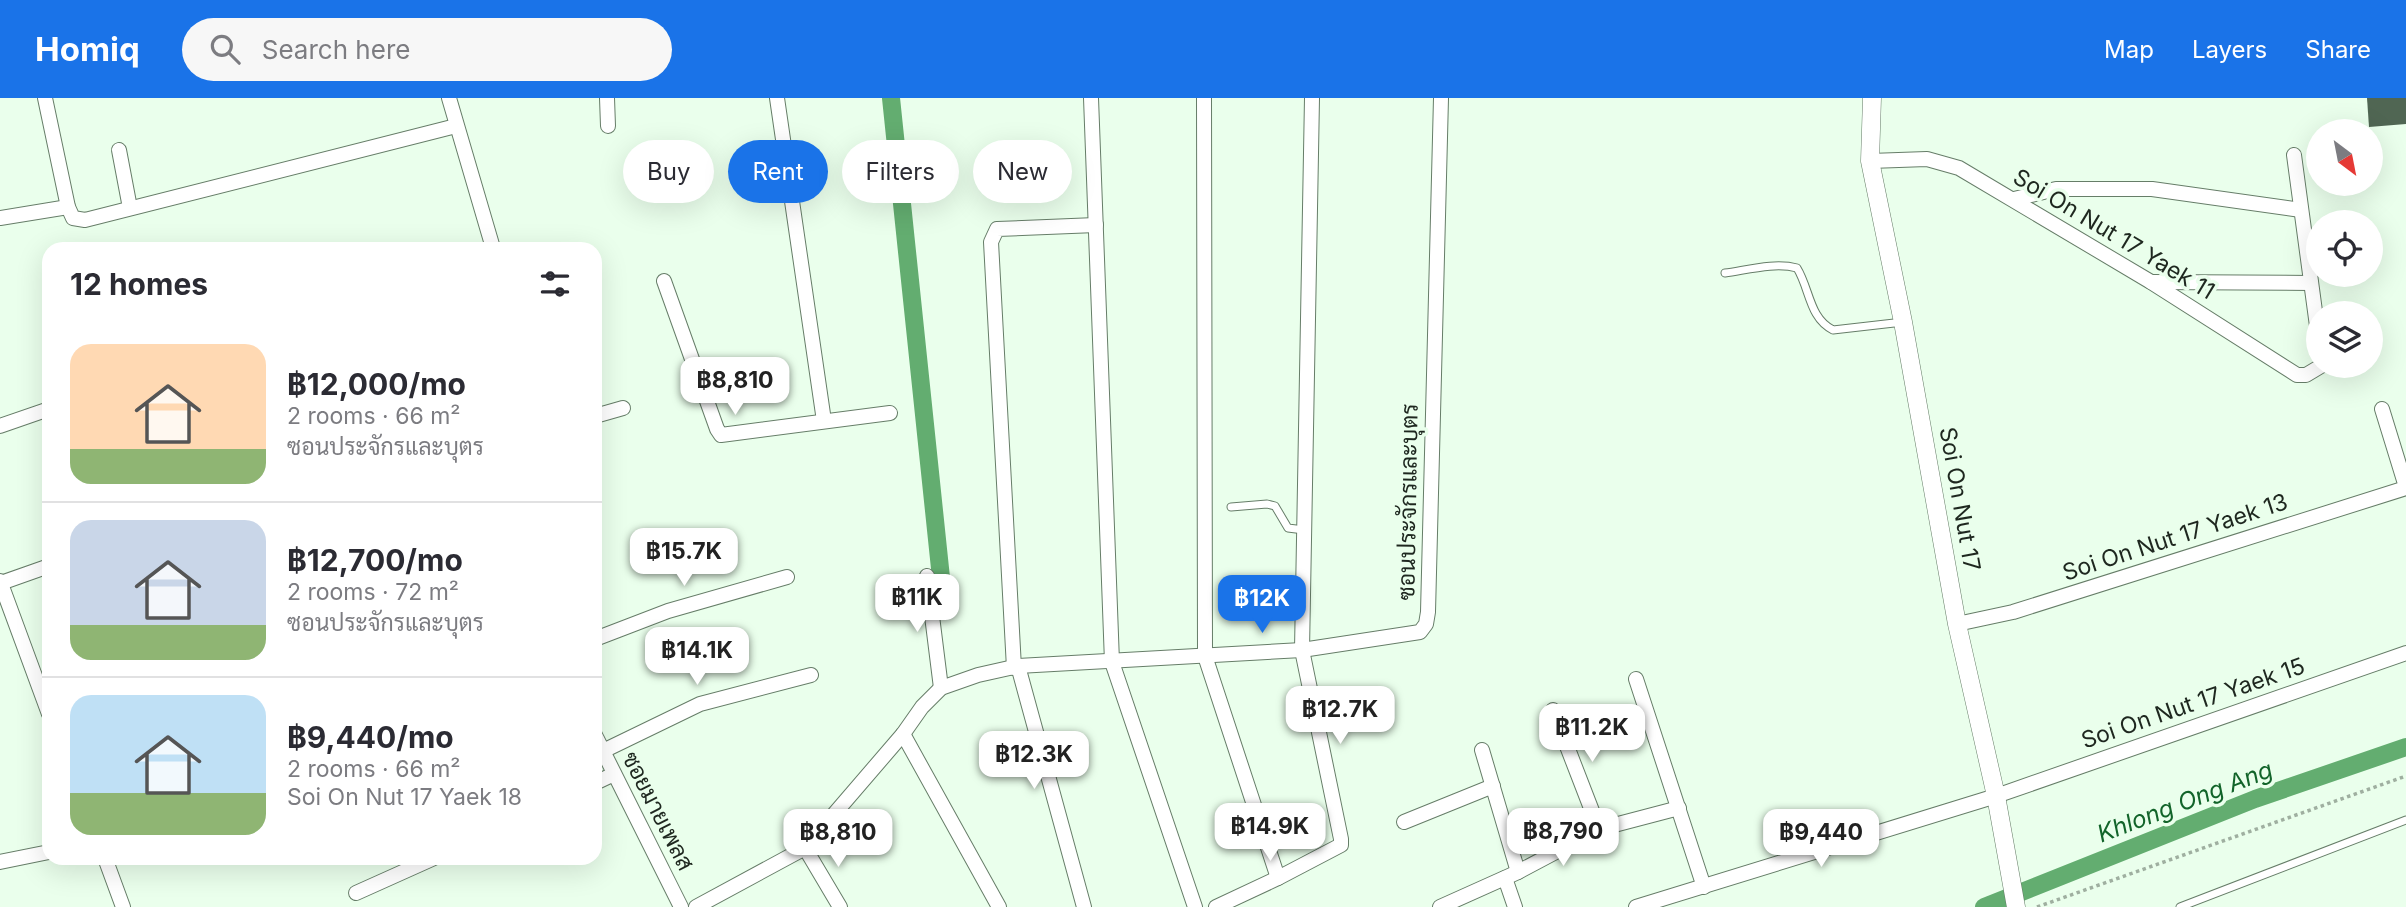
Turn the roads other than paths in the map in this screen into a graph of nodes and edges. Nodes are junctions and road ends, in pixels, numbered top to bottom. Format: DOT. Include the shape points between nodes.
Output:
graph roads {
  1 [pos="45,98"];
  2 [pos="449,98"];
  3 [pos="607,98"];
  4 [pos="777,98"];
  5 [pos="1091,98"];
  6 [pos="1204,98"];
  7 [pos="1312,98"];
  8 [pos="1441,98"];
  9 [pos="1872,98"];
  10 [pos="457,126"];
  11 [pos="608,126"];
  12 [pos="119,150"];
  13 [pos="2294,155"];
  14 [pos="1870,161"];
  15 [pos="2014,199"];
  16 [pos="68,207"];
  17 [pos="130,208"];
  18 [pos="2301,210"];
  19 [pos="0,218"];
  20 [pos="1096,225"];
  21 [pos="491,242"];
  22 [pos="2306,246"];
  23 [pos="1725,274"];
  24 [pos="664,281"];
  25 [pos="2151,282"];
  26 [pos="2306,283"];
  27 [pos="1903,322"];
  28 [pos="2306,375"];
  29 [pos="622,408"];
  30 [pos="2382,409"];
  31 [pos="42,411"];
  32 [pos="890,413"];
  33 [pos="602,414"];
  34 [pos="824,421"];
  35 [pos="0,426"];
  36 [pos="2406,487"];
  37 [pos="1231,507"];
  38 [pos="1304,530"];
  39 [pos="42,568"];
  40 [pos="927,576"];
  41 [pos="787,577"];
  42 [pos="0,582"];
  43 [pos="1957,624"];
  44 [pos="602,636"];
  45 [pos="1302,650"];
  46 [pos="2406,653"];
  47 [pos="1205,656"];
  48 [pos="1112,662"];
  49 [pos="1016,667"];
  50 [pos="811,675"];
  51 [pos="1636,679"];
  52 [pos="941,688"];
  53 [pos="42,692"];
  54 [pos="1553,710"];
  55 [pos="903,734"];
  56 [pos="1482,750"];
  57 [pos="603,751"];
  58 [pos="614,774"];
  59 [pos="602,780"];
  60 [pos="1493,786"];
  61 [pos="1996,796"];
  62 [pos="1679,808"];
  63 [pos="2406,820"];
  64 [pos="1404,822"];
  65 [pos="1599,829"];
  66 [pos="805,848"];
  67 [pos="42,853"];
  68 [pos="0,862"];
  69 [pos="108,865"];
  70 [pos="418,865"];
  71 [pos="1512,875"];
  72 [pos="1278,878"];
  73 [pos="1704,887"];
  74 [pos="356,893"];
  75 [pos="123,907"];
  76 [pos="681,907"];
  77 [pos="696,907"];
  78 [pos="840,907"];
  79 [pos="999,907"];
  80 [pos="1084,907"];
  81 [pos="1195,907"];
  82 [pos="1216,907"];
  83 [pos="1440,907"];
  84 [pos="1515,907"];
  85 [pos="1636,907"];
  86 [pos="2016,907"];
  87 [pos="2180,907"];
  1 -- 16 [label="street"];
  2 -- 10 [label="street"];
  3 -- 11 [label="street"];
  4 -- 34 [label="street"];
  5 -- 20 [label="street"];
  6 -- 47 [label="street"];
  7 -- 38 [label="street"];
  8 -- 45 [label="street, ซอนประจักรและบุตร" via="1427,619 1420,632"];
  9 -- 14 [label="street, Soi On Nut 17"];
  10 -- 17 [label="street"];
  10 -- 21 [label="street"];
  12 -- 17 [label="street"];
  13 -- 18 [label="street"];
  14 -- 15 [label="street, Soi On Nut 17 Yaek 11" via="1947,163"];
  14 -- 27 [label="street, Soi On Nut 17"];
  15 -- 18 [label="street" via="2056,189 2152,189"];
  15 -- 25 [label="street, Soi On Nut 17 Yaek 11"];
  16 -- 17 [label="street" via="73,218 85,220"];
  16 -- 19 [label="street"];
  18 -- 22 [label="street"];
  20 -- 48 [label="street"];
  20 -- 49 [label="street" via="997,229 990,242"];
  23 -- 27 [label="lane" via="1797,268 1814,311 1833,330"];
  24 -- 34 [label="street" via="722,435"];
  25 -- 26 [label="street"];
  25 -- 28 [label="street, Soi On Nut 17 Yaek 11" via="2297,374"];
  27 -- 43 [label="street, Soi On Nut 17"];
  29 -- 33 [label="street"];
  30 -- 36 [label="street"];
  31 -- 35 [label="street"];
  32 -- 34 [label="street"];
  36 -- 43 [label="street, Soi On Nut 17 Yaek 13" via="2013,612"];
  37 -- 38 [label="lane" via="1275,506 1288,528"];
  38 -- 45 [label="street"];
  39 -- 42 [label="street"];
  40 -- 52 [label="street"];
  41 -- 44 [label="street" via="668,611"];
  42 -- 53 [label="street"];
  43 -- 61 [label="street, Soi On Nut 17"];
  45 -- 47 [label="street, ซอนประจักรและบุตร"];
  45 -- 72 [label="street" via="1341,845"];
  46 -- 61 [label="street, Soi On Nut 17 Yaek 15"];
  47 -- 48 [label="street, ซอนประจักรและบุตร"];
  47 -- 72 [label="street"];
  48 -- 49 [label="street, ซอนประจักรและบุตร"];
  48 -- 81 [label="street"];
  49 -- 52 [label="street, ซอนประจักรและบุตร"];
  49 -- 80 [label="street"];
  50 -- 57 [label="street" via="700,704"];
  51 -- 62 [label="street"];
  52 -- 55 [label="street, ซอนประจักรและบุตร"];
  54 -- 65 [label="street"];
  55 -- 66 [label="street, ซอนประจักรและบุตร"];
  55 -- 79 [label="street"];
  56 -- 60 [label="street"];
  57 -- 58 [label="street, ซอยมายเพลส"];
  58 -- 59 [label="street"];
  58 -- 76 [label="street, ซอยมายเพลส"];
  60 -- 64 [label="street"];
  60 -- 71 [label="street"];
  61 -- 73 [label="street, Soi On Nut 17 Yaek 15"];
  61 -- 86 [label="street, Soi On Nut 17"];
  62 -- 65 [label="street"];
  62 -- 73 [label="street"];
  63 -- 87 [label="lane"];
  65 -- 71 [label="street"];
  66 -- 77 [label="street, ซอนประจักรและบุตร"];
  66 -- 78 [label="street"];
  67 -- 68 [label="street"];
  69 -- 75 [label="street"];
  70 -- 74 [label="street"];
  71 -- 83 [label="street"];
  71 -- 84 [label="street"];
  72 -- 82 [label="street"];
  73 -- 85 [label="street, Soi On Nut 17 Yaek 15"];
}
